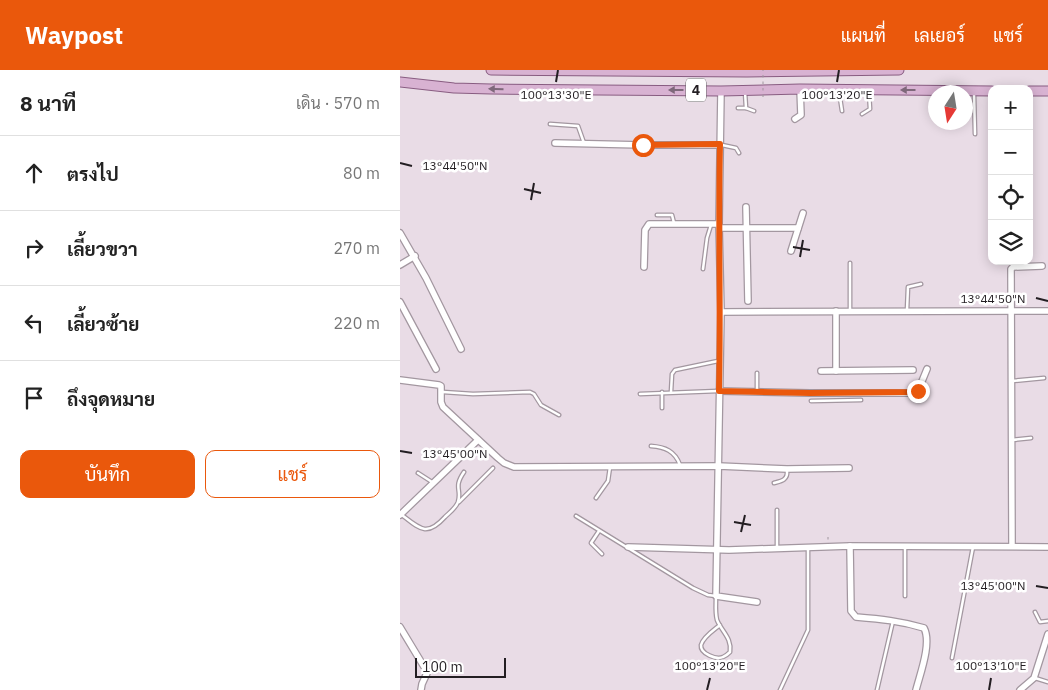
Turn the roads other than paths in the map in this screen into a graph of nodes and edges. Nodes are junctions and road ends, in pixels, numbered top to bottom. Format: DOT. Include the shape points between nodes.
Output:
graph roads {
  1 [pos="491,70"];
  2 [pos="540,70"];
  3 [pos="898,70"];
  4 [pos="594,71"];
  5 [pos="728,71"];
  6 [pos="774,71"];
  7 [pos="400,82"];
  8 [pos="800,88"];
  9 [pos="839,89"];
  10 [pos="745,90"];
  11 [pos="869,90"];
  12 [pos="721,91"];
  13 [pos="974,91"];
  14 [pos="988,91"];
  15 [pos="1033,91"];
  16 [pos="1048,91"];
  17 [pos="738,108"];
  18 [pos="746,108"];
  19 [pos="754,111"];
  20 [pos="842,111"];
  21 [pos="862,114"];
  22 [pos="795,119"];
  23 [pos="550,124"];
  24 [pos="976,134"];
  25 [pos="555,143"];
  26 [pos="584,144"];
  27 [pos="720,144"];
  28 [pos="739,153"];
  29 [pos="746,208"];
  30 [pos="804,213"];
  31 [pos="657,214"];
  32 [pos="674,223"];
  33 [pos="711,224"];
  34 [pos="719,226"];
  35 [pos="747,228"];
  36 [pos="798,228"];
  37 [pos="400,233"];
  38 [pos="791,251"];
  39 [pos="415,256"];
  40 [pos="850,263"];
  41 [pos="400,265"];
  42 [pos="1042,266"];
  43 [pos="644,267"];
  44 [pos="703,269"];
  45 [pos="920,284"];
  46 [pos="748,301"];
  47 [pos="400,302"];
  48 [pos="907,310"];
  49 [pos="836,311"];
  50 [pos="850,311"];
  51 [pos="1012,311"];
  52 [pos="1048,311"];
  53 [pos="721,312"];
  54 [pos="461,349"];
  55 [pos="720,361"];
  56 [pos="436,369"];
  57 [pos="927,369"];
  58 [pos="913,370"];
  59 [pos="821,371"];
  60 [pos="836,371"];
  61 [pos="757,374"];
  62 [pos="1044,378"];
  63 [pos="400,380"];
  64 [pos="1012,381"];
  65 [pos="719,391"];
  66 [pos="442,392"];
  67 [pos="662,392"];
  68 [pos="671,392"];
  69 [pos="757,392"];
  70 [pos="828,393"];
  71 [pos="640,394"];
  72 [pos="811,400"];
  73 [pos="828,400"];
  74 [pos="861,400"];
  75 [pos="662,408"];
  76 [pos="559,415"];
  77 [pos="1031,438"];
  78 [pos="478,440"];
  79 [pos="1012,440"];
  80 [pos="651,446"];
  81 [pos="681,466"];
  82 [pos="719,466"];
  83 [pos="610,467"];
  84 [pos="493,468"];
  85 [pos="849,468"];
  86 [pos="787,469"];
  87 [pos="464,472"];
  88 [pos="418,473"];
  89 [pos="433,483"];
  90 [pos="774,483"];
  91 [pos="596,498"];
  92 [pos="458,504"];
  93 [pos="777,510"];
  94 [pos="401,515"];
  95 [pos="576,516"];
  96 [pos="599,531"];
  97 [pos="850,546"];
  98 [pos="905,546"];
  99 [pos="974,546"];
  100 [pos="1012,546"];
  101 [pos="628,547"];
  102 [pos="1048,547"];
  103 [pos="808,548"];
  104 [pos="777,549"];
  105 [pos="717,550"];
  106 [pos="602,554"];
  107 [pos="967,583"];
  108 [pos="984,586"];
  109 [pos="716,596"];
  110 [pos="905,596"];
  111 [pos="757,602"];
  112 [pos="1035,612"];
  113 [pos="894,620"];
  114 [pos="1048,621"];
  115 [pos="720,625"];
  116 [pos="400,627"];
  117 [pos="1048,634"];
  118 [pos="952,658"];
  119 [pos="1034,678"];
  120 [pos="1048,682"];
  121 [pos="421,690"];
  122 [pos="780,690"];
  123 [pos="877,690"];
  124 [pos="916,690"];
  125 [pos="1020,690"];
  1 -- 2 [label="main road, 4"];
  2 -- 4 [label="main road, 4"];
  3 -- 6 [label="main road, 4"];
  4 -- 5 [label="main road, 4"];
  5 -- 6 [label="main road, 4"];
  12 -- 7 [label="main road, 4, one-way" via="454,88"];
  8 -- 9 [label="main road, 4"];
  8 -- 10 [label="main road, 4"];
  8 -- 22 [label="street" via="801,115"];
  9 -- 11 [label="main road, 4"];
  9 -- 20 [label="lane"];
  10 -- 12 [label="main road, 4"];
  10 -- 18 [label="lane"];
  13 -- 11 [label="main road, 4, one-way"];
  11 -- 21 [label="lane" via="870,109"];
  12 -- 27 [label="street"];
  13 -- 14 [label="main road, 4"];
  13 -- 24 [label="lane"];
  15 -- 16 [label="main road"];
  17 -- 18 [label="lane"];
  18 -- 19 [label="lane"];
  23 -- 26 [label="lane" via="578,126"];
  25 -- 26 [label="street"];
  26 -- 27 [label="street"];
  27 -- 28 [label="lane" via="736,148"];
  27 -- 34 [label="street"];
  29 -- 35 [label="street"];
  30 -- 36 [label="street"];
  31 -- 32 [label="lane" via="672,215"];
  32 -- 33 [label="street"];
  32 -- 43 [label="street" via="646,226"];
  33 -- 34 [label="street"];
  33 -- 44 [label="lane"];
  34 -- 35 [label="street"];
  34 -- 53 [label="street"];
  35 -- 36 [label="street"];
  35 -- 46 [label="street"];
  36 -- 38 [label="street"];
  37 -- 39 [label="street"];
  39 -- 41 [label="street"];
  39 -- 54 [label="street"];
  40 -- 50 [label="lane"];
  42 -- 51 [label="street" via="1011,269"];
  45 -- 48 [label="lane" via="908,286"];
  47 -- 56 [label="street"];
  48 -- 50 [label="street"];
  48 -- 51 [label="street"];
  49 -- 50 [label="street"];
  49 -- 53 [label="street"];
  49 -- 60 [label="street"];
  51 -- 52 [label="street"];
  51 -- 64 [label="street"];
  53 -- 55 [label="street"];
  55 -- 65 [label="street"];
  55 -- 68 [label="lane" via="675,370"];
  57 -- 70 [label="street" via="915,392"];
  58 -- 60 [label="street"];
  59 -- 60 [label="street"];
  61 -- 69 [label="lane"];
  62 -- 64 [label="lane"];
  63 -- 66 [label="street" via="439,385"];
  64 -- 79 [label="street"];
  65 -- 68 [label="lane"];
  65 -- 69 [label="street"];
  65 -- 82 [label="street"];
  66 -- 76 [label="lane" via="530,392 541,406"];
  66 -- 78 [label="street" via="443,407"];
  67 -- 68 [label="lane"];
  67 -- 71 [label="lane"];
  67 -- 75 [label="lane"];
  69 -- 70 [label="street"];
  70 -- 73 [label="lane"];
  72 -- 73 [label="lane"];
  73 -- 74 [label="lane"];
  77 -- 79 [label="lane"];
  78 -- 83 [label="street" via="504,463 514,467"];
  78 -- 89 [label="street"];
  79 -- 100 [label="street"];
  80 -- 81 [label="lane" via="670,450"];
  81 -- 82 [label="street"];
  81 -- 83 [label="street"];
  82 -- 86 [label="street"];
  82 -- 105 [label="street"];
  83 -- 91 [label="lane" via="608,481"];
  84 -- 92 [label="lane"];
  85 -- 86 [label="street"];
  86 -- 90 [label="lane" via="786,478"];
  87 -- 92 [label="lane" via="459,481"];
  88 -- 89 [label="lane"];
  89 -- 94 [label="street"];
  92 -- 94 [label="lane" via="436,527 430,529 418,527"];
  93 -- 104 [label="lane"];
  95 -- 96 [label="lane"];
  96 -- 101 [label="lane"];
  96 -- 106 [label="lane" via="591,543"];
  97 -- 98 [label="street"];
  97 -- 103 [label="street"];
  97 -- 113 [label="street" via="853,615"];
  98 -- 99 [label="street"];
  98 -- 110 [label="lane"];
  99 -- 100 [label="street"];
  99 -- 107 [label="lane"];
  100 -- 102 [label="street"];
  101 -- 105 [label="street"];
  101 -- 109 [label="lane" via="693,588"];
  103 -- 104 [label="street"];
  103 -- 122 [label="lane" via="808,630"];
  104 -- 105 [label="street"];
  105 -- 109 [label="street"];
  107 -- 108 [label="lane"];
  107 -- 118 [label="lane"];
  109 -- 111 [label="street"];
  109 -- 115 [label="lane"];
  112 -- 114 [label="lane" via="1040,622"];
  113 -- 123 [label="lane"];
  113 -- 124 [label="street" via="924,628 927,634"];
  115 -- 115 [label="lane" via="701,646 708,655 723,658 731,646"];
  116 -- 121 [label="street" via="426,670"];
  117 -- 119 [label="street"];
  119 -- 120 [label="lane"];
  119 -- 125 [label="street"];
}
